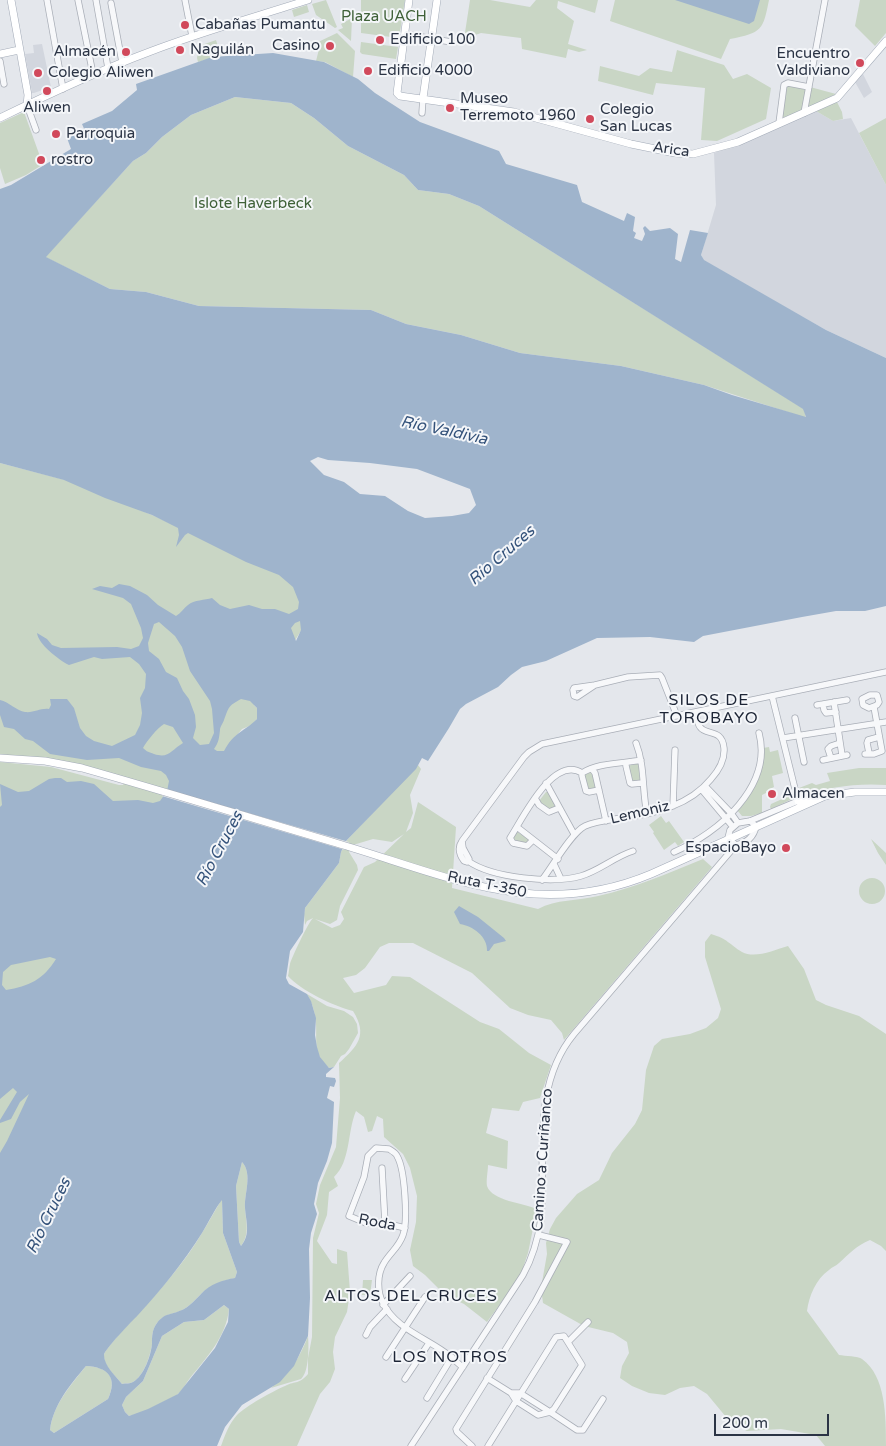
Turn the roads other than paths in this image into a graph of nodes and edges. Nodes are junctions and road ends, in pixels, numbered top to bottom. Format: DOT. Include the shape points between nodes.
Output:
graph roads {
  1 [pos="11,0"];
  2 [pos="47,0"];
  3 [pos="78,0"];
  4 [pos="96,0"];
  5 [pos="185,0"];
  6 [pos="308,0"];
  7 [pos="409,0"];
  8 [pos="437,0"];
  9 [pos="825,0"];
  10 [pos="111,3"];
  11 [pos="405,34"];
  12 [pos="192,36"];
  13 [pos="432,37"];
  14 [pos="886,41"];
  15 [pos="451,42"];
  16 [pos="19,50"];
  17 [pos="0,54"];
  18 [pos="0,61"];
  19 [pos="122,62"];
  20 [pos="108,68"];
  21 [pos="93,74"];
  22 [pos="4,84"];
  23 [pos="808,87"];
  24 [pos="64,89"];
  25 [pos="28,95"];
  26 [pos="423,98"];
  27 [pos="42,99"];
  28 [pos="27,105"];
  29 [pos="422,113"];
  30 [pos="804,113"];
  31 [pos="0,118"];
  32 [pos="779,123"];
  33 [pos="36,130"];
  34 [pos="886,672"];
  35 [pos="595,685"];
  36 [pos="772,696"];
  37 [pos="847,700"];
  38 [pos="834,702"];
  39 [pos="874,707"];
  40 [pos="696,712"];
  41 [pos="836,712"];
  42 [pos="677,716"];
  43 [pos="795,718"];
  44 [pos="886,722"];
  45 [pos="876,723"];
  46 [pos="838,728"];
  47 [pos="759,732"];
  48 [pos="798,733"];
  49 [pos="782,736"];
  50 [pos="879,737"];
  51 [pos="636,743"];
  52 [pos="840,743"];
  53 [pos="675,750"];
  54 [pos="0,758"];
  55 [pos="831,758"];
  56 [pos="641,760"];
  57 [pos="823,760"];
  58 [pos="804,762"];
  59 [pos="626,763"];
  60 [pos="592,769"];
  61 [pos="582,773"];
  62 [pos="546,783"];
  63 [pos="642,783"];
  64 [pos="704,788"];
  65 [pos="600,790"];
  66 [pos="886,792"];
  67 [pos="825,796"];
  68 [pos="535,798"];
  69 [pos="798,802"];
  70 [pos="673,806"];
  71 [pos="560,808"];
  72 [pos="647,814"];
  73 [pos="729,815"];
  74 [pos="606,821"];
  75 [pos="753,824"];
  76 [pos="736,825"];
  77 [pos="517,827"];
  78 [pos="574,834"];
  79 [pos="728,838"];
  80 [pos="533,840"];
  81 [pos="736,845"];
  82 [pos="633,851"];
  83 [pos="674,852"];
  84 [pos="556,861"];
  85 [pos="542,880"];
  86 [pos="561,880"];
  87 [pos="382,1168"];
  88 [pos="385,1223"];
  89 [pos="405,1228"];
  90 [pos="539,1235"];
  91 [pos="410,1276"];
  92 [pos="425,1296"];
  93 [pos="385,1307"];
  94 [pos="588,1322"];
  95 [pos="405,1327"];
  96 [pos="366,1335"];
  97 [pos="568,1342"];
  98 [pos="429,1343"];
  99 [pos="386,1357"];
  100 [pos="452,1357"];
  101 [pos="464,1364"];
  102 [pos="488,1378"];
  103 [pos="405,1379"];
  104 [pos="511,1393"];
  105 [pos="520,1393"];
  106 [pos="427,1398"];
  107 [pos="603,1399"];
  108 [pos="516,1401"];
  109 [pos="550,1412"];
  110 [pos="411,1446"];
  111 [pos="472,1446"];
  112 [pos="488,1446"];
  1 -- 16 [label="main road"];
  2 -- 24 [label="street"];
  3 -- 21 [label="street"];
  4 -- 20 [label="street"];
  5 -- 12 [label="street"];
  6 -- 12 [label="main road"];
  7 -- 11 [label="main road"];
  8 -- 13 [label="main road"];
  9 -- 23 [label="street"];
  10 -- 19 [label="street"];
  11 -- 13 [label="street"];
  11 -- 26 [label="main road, Arica" via="396,93"];
  12 -- 19 [label="main road"];
  13 -- 15 [label="street"];
  13 -- 26 [label="main road"];
  14 -- 30 [label="main road, Arica" via="837,98"];
  16 -- 17 [label="main road"];
  16 -- 25 [label="main road"];
  18 -- 22 [label="street"];
  19 -- 20 [label="main road"];
  20 -- 21 [label="main road"];
  21 -- 24 [label="main road"];
  23 -- 30 [label="street"];
  23 -- 32 [label="street" via="784,85"];
  24 -- 27 [label="main road"];
  25 -- 27 [label="main road"];
  25 -- 28 [label="main road"];
  26 -- 29 [label="street"];
  26 -- 32 [label="main road, Arica" via="514,112 675,153 709,151"];
  27 -- 28 [label="main road"];
  28 -- 31 [label="main road"];
  28 -- 33 [label="street"];
  30 -- 32 [label="main road, Arica"];
  34 -- 36 [label="street"];
  35 -- 42 [label="street" via="628,677 660,675"];
  36 -- 40 [label="street"];
  36 -- 49 [label="street"];
  37 -- 38 [label="street"];
  38 -- 41 [label="street"];
  38 -- 41 [label="street" via="820,704 825,712"];
  39 -- 45 [label="street"];
  40 -- 42 [label="street"];
  40 -- 64 [label="street, Lemoniz" via="700,727 717,735 724,747 721,765"];
  41 -- 46 [label="street"];
  42 -- 85 [label="street" via="542,744 524,757 459,848 464,861 481,869"];
  43 -- 48 [label="street"];
  44 -- 45 [label="street"];
  45 -- 46 [label="street"];
  45 -- 50 [label="street"];
  46 -- 48 [label="street"];
  46 -- 52 [label="street"];
  47 -- 73 [label="street" via="762,749 759,770 749,790"];
  48 -- 49 [label="street"];
  48 -- 58 [label="street"];
  49 -- 69 [label="street"];
  50 -- 50 [label="street" via="868,740 867,753 882,751"];
  51 -- 56 [label="street"];
  52 -- 55 [label="street" via="828,749"];
  52 -- 55 [label="street" via="844,755"];
  53 -- 70 [label="street"];
  54 -- 79 [label="main road, Ruta T-350" via="51,762 108,776 421,870 488,889 522,894 596,891 632,882"];
  55 -- 57 [label="street"];
  56 -- 59 [label="street"];
  56 -- 63 [label="street"];
  59 -- 60 [label="street" via="617,762"];
  59 -- 63 [label="street" via="630,782"];
  60 -- 61 [label="street"];
  60 -- 65 [label="street"];
  61 -- 62 [label="street" via="565,771"];
  61 -- 65 [label="street" via="586,791"];
  62 -- 68 [label="street"];
  62 -- 71 [label="street"];
  63 -- 72 [label="street"];
  64 -- 70 [label="street, Lemoniz"];
  64 -- 73 [label="street"];
  65 -- 74 [label="street"];
  66 -- 67 [label="main road, Ruta T-350"];
  67 -- 69 [label="main road"];
  67 -- 75 [label="main road, Ruta T-350"];
  68 -- 71 [label="street" via="549,812"];
  68 -- 77 [label="street"];
  69 -- 75 [label="street"];
  70 -- 72 [label="street, Lemoniz"];
  71 -- 78 [label="street"];
  72 -- 74 [label="street, Lemoniz"];
  73 -- 76 [label="street"];
  73 -- 83 [label="street" via="699,839"];
  74 -- 78 [label="street, Lemoniz" via="585,826"];
  75 -- 76 [label="street"];
  75 -- 79 [label="main road, Ruta T-350"];
  75 -- 81 [label="street, Camino a Curiñanco" via="755,832"];
  76 -- 79 [label="street"];
  77 -- 80 [label="street"];
  77 -- 80 [label="street" via="510,838 512,843 528,846"];
  78 -- 84 [label="street"];
  79 -- 81 [label="street"];
  80 -- 84 [label="street"];
  81 -- 90 [label="street, Camino a Curiñanco" via="564,1048 545,1096"];
  82 -- 86 [label="street" via="588,874"];
  84 -- 85 [label="street"];
  84 -- 86 [label="street"];
  85 -- 86 [label="street"];
  87 -- 88 [label="street"];
  88 -- 89 [label="street, Roda"];
  88 -- 89 [label="street, Roda" via="366,1223 349,1216 364,1177 368,1156 380,1147 392,1150 398,1158 404,1187"];
  89 -- 93 [label="street" via="399,1244 380,1272 379,1287"];
  90 -- 101 [label="street, Camino a Curiñanco" via="524,1275"];
  90 -- 102 [label="street" via="567,1242"];
  91 -- 93 [label="street"];
  92 -- 95 [label="street"];
  93 -- 95 [label="street"];
  93 -- 96 [label="street"];
  94 -- 97 [label="street"];
  95 -- 98 [label="street"];
  95 -- 99 [label="street"];
  97 -- 105 [label="street" via="564,1336 556,1337"];
  97 -- 109 [label="street" via="582,1365"];
  98 -- 100 [label="street"];
  98 -- 103 [label="street"];
  100 -- 101 [label="street"];
  100 -- 106 [label="street"];
  101 -- 110 [label="street, Camino a Curiñanco"];
  102 -- 104 [label="street"];
  102 -- 111 [label="street" via="456,1429"];
  104 -- 105 [label="street"];
  104 -- 108 [label="street"];
  105 -- 108 [label="street"];
  105 -- 109 [label="street"];
  107 -- 109 [label="street" via="584,1430 576,1430"];
  108 -- 109 [label="street" via="538,1415"];
  108 -- 112 [label="street"];
}
